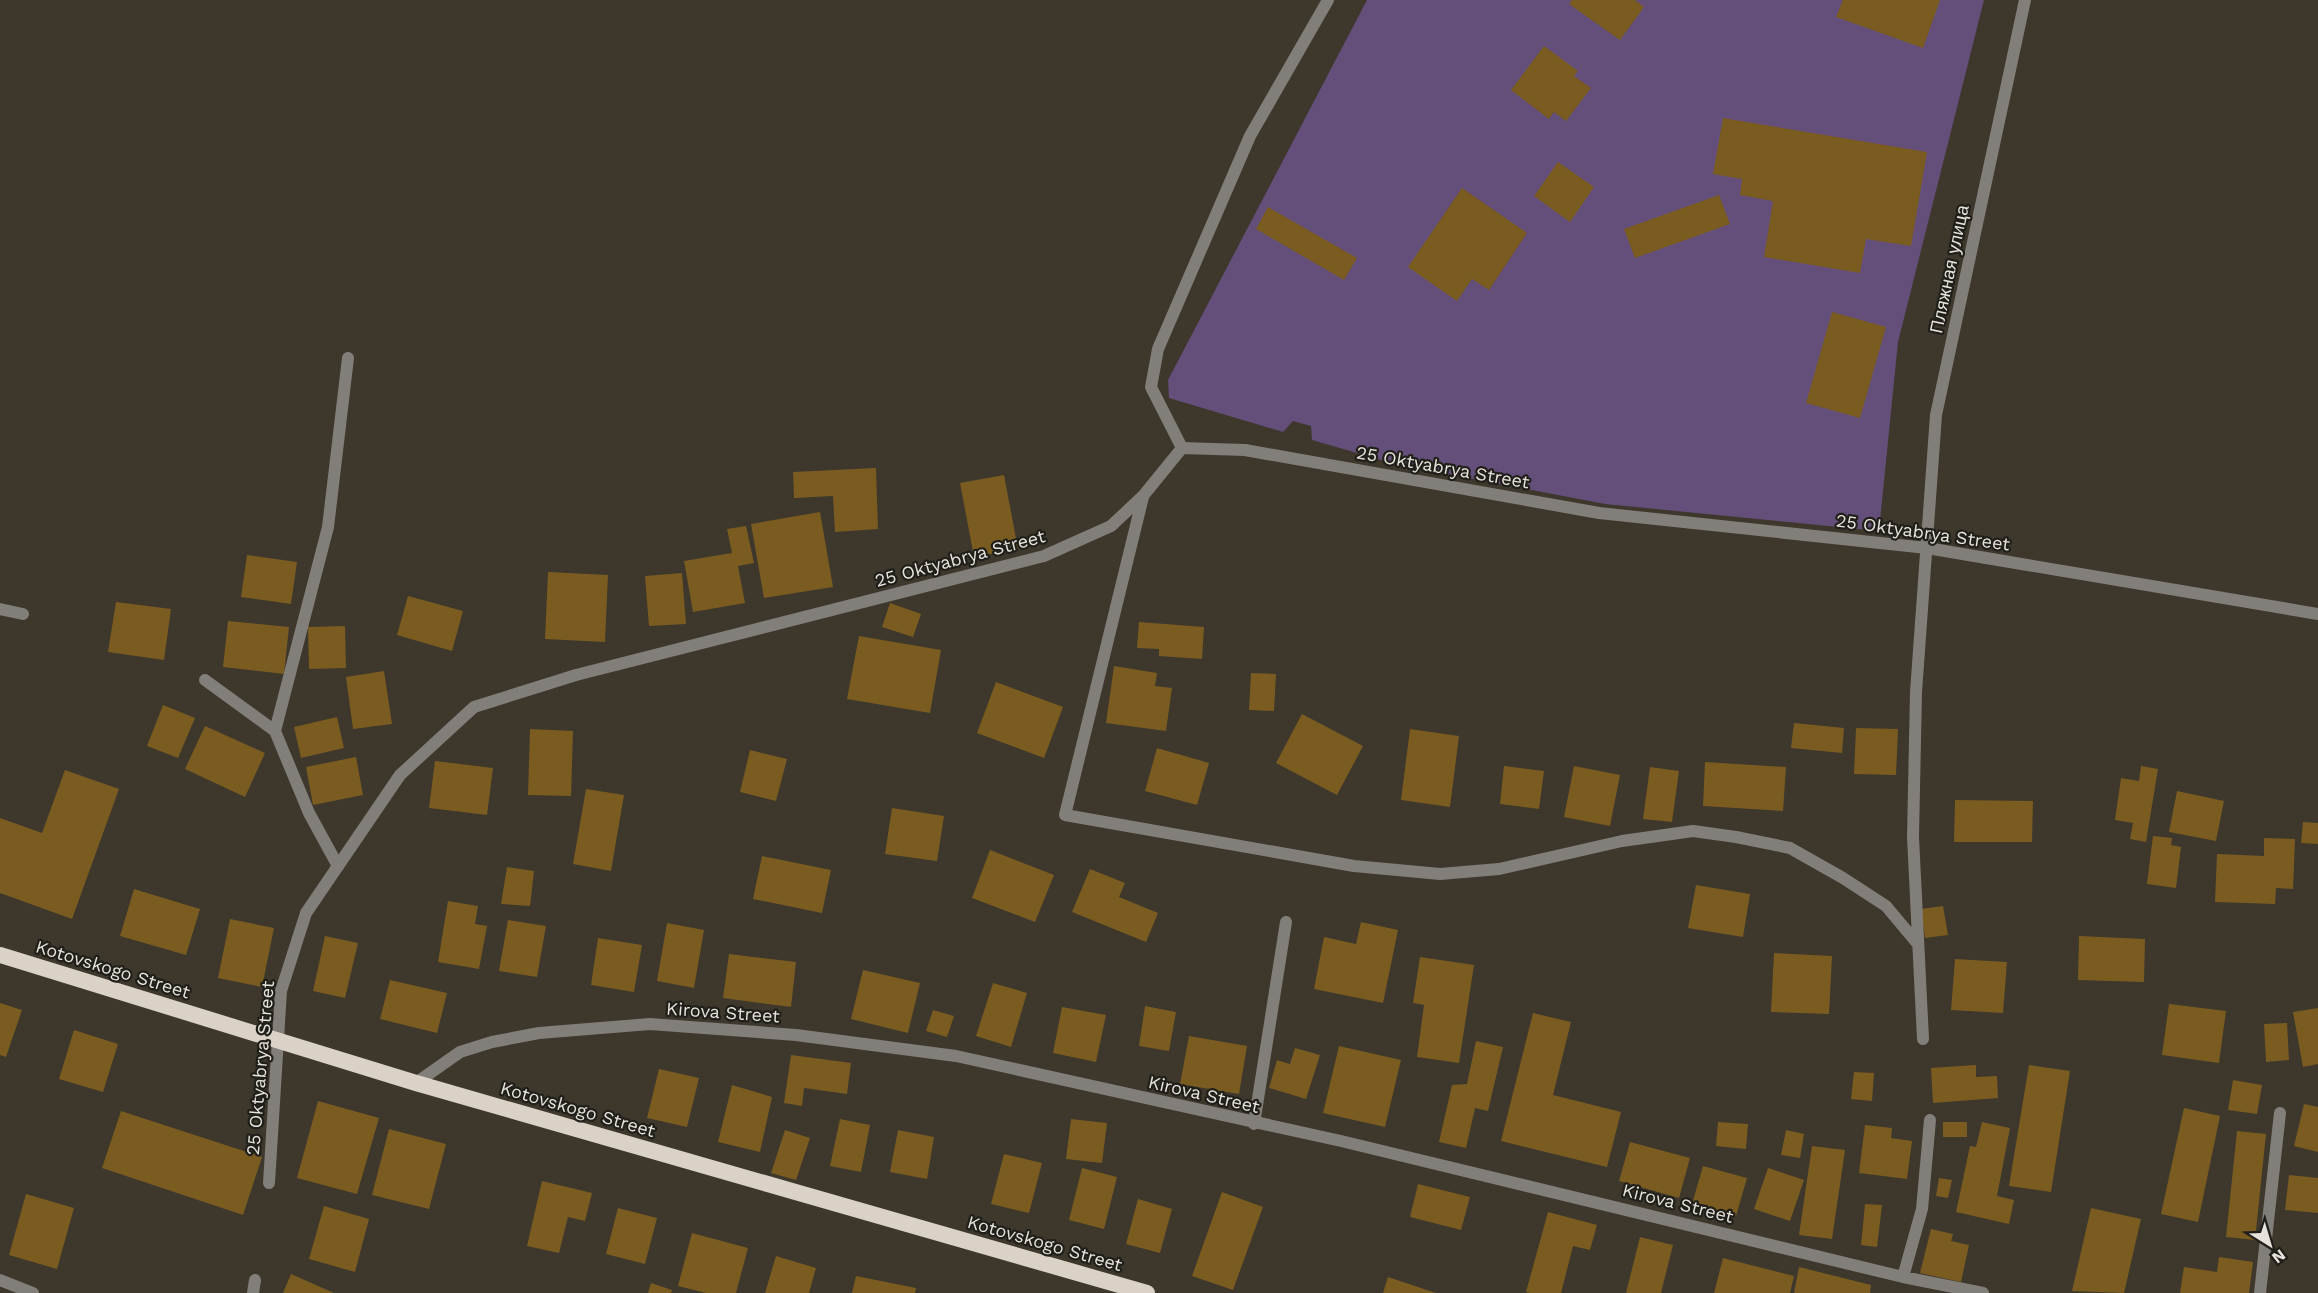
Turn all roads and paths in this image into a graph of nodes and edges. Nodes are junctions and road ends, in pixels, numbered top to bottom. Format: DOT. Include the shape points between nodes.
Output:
graph roads {
  1 [pos="1328,0"];
  2 [pos="2025,0"];
  3 [pos="348,358"];
  4 [pos="1182,448"];
  5 [pos="1143,496"];
  6 [pos="1927,548"];
  7 [pos="0,609"];
  8 [pos="23,614"];
  9 [pos="2318,614"];
  10 [pos="205,680"];
  11 [pos="275,731"];
  12 [pos="338,866"];
  13 [pos="1286,922"];
  14 [pos="1917,943"];
  15 [pos="0,955"];
  16 [pos="1923,1039"];
  17 [pos="278,1041"];
  18 [pos="416,1083"];
  19 [pos="2280,1113"];
  20 [pos="1929,1120"];
  21 [pos="1254,1124"];
  22 [pos="269,1183"];
  23 [pos="1903,1277"];
  24 [pos="0,1280"];
  25 [pos="255,1280"];
  26 [pos="33,1293"];
  27 [pos="253,1293"];
  28 [pos="1146,1293"];
  29 [pos="1983,1293"];
  30 [pos="2260,1293"];
  1 -- 4 [label="street" via="1250,135 1158,349 1151,387"];
  2 -- 6 [label="street, Пляжная улица" via="1936,415"];
  3 -- 11 [label="street" via="328,527"];
  4 -- 5 [label="street, 25 Oktyabrya Street"];
  4 -- 6 [label="street, 25 Oktyabrya Street" via="1245,450 1599,513"];
  5 -- 12 [label="street, 25 Oktyabrya Street" via="1112,526 1044,556 576,675 474,707 400,776"];
  5 -- 14 [label="street" via="1065,815 1354,866 1440,874 1499,869 1622,841 1693,831 1736,837 1790,848 1843,878 1886,906"];
  6 -- 9 [label="street, 25 Oktyabrya Street"];
  6 -- 14 [label="street, Пляжная улица" via="1916,692 1913,837"];
  7 -- 8 [label="street"];
  10 -- 11 [label="street"];
  11 -- 12 [label="street" via="309,813"];
  12 -- 17 [label="street, 25 Oktyabrya Street" via="306,913 281,991"];
  13 -- 21 [label="street"];
  14 -- 16 [label="street, Пляжная улица"];
  15 -- 17 [label="highway, Kotovskogo Street"];
  17 -- 18 [label="highway, Kotovskogo Street"];
  17 -- 22 [label="street, 25 Oktyabrya Street"];
  18 -- 21 [label="street, Kirova Street" via="460,1052 492,1042 539,1033 650,1024 796,1035 956,1056"];
  18 -- 28 [label="highway, Kotovskogo Street"];
  19 -- 30 [label="street"];
  20 -- 23 [label="street" via="1922,1209"];
  21 -- 23 [label="street, Kirova Street" via="1341,1141"];
  23 -- 29 [label="street, Kirova Street"];
  24 -- 26 [label="street"];
  25 -- 27 [label="street"];
}
